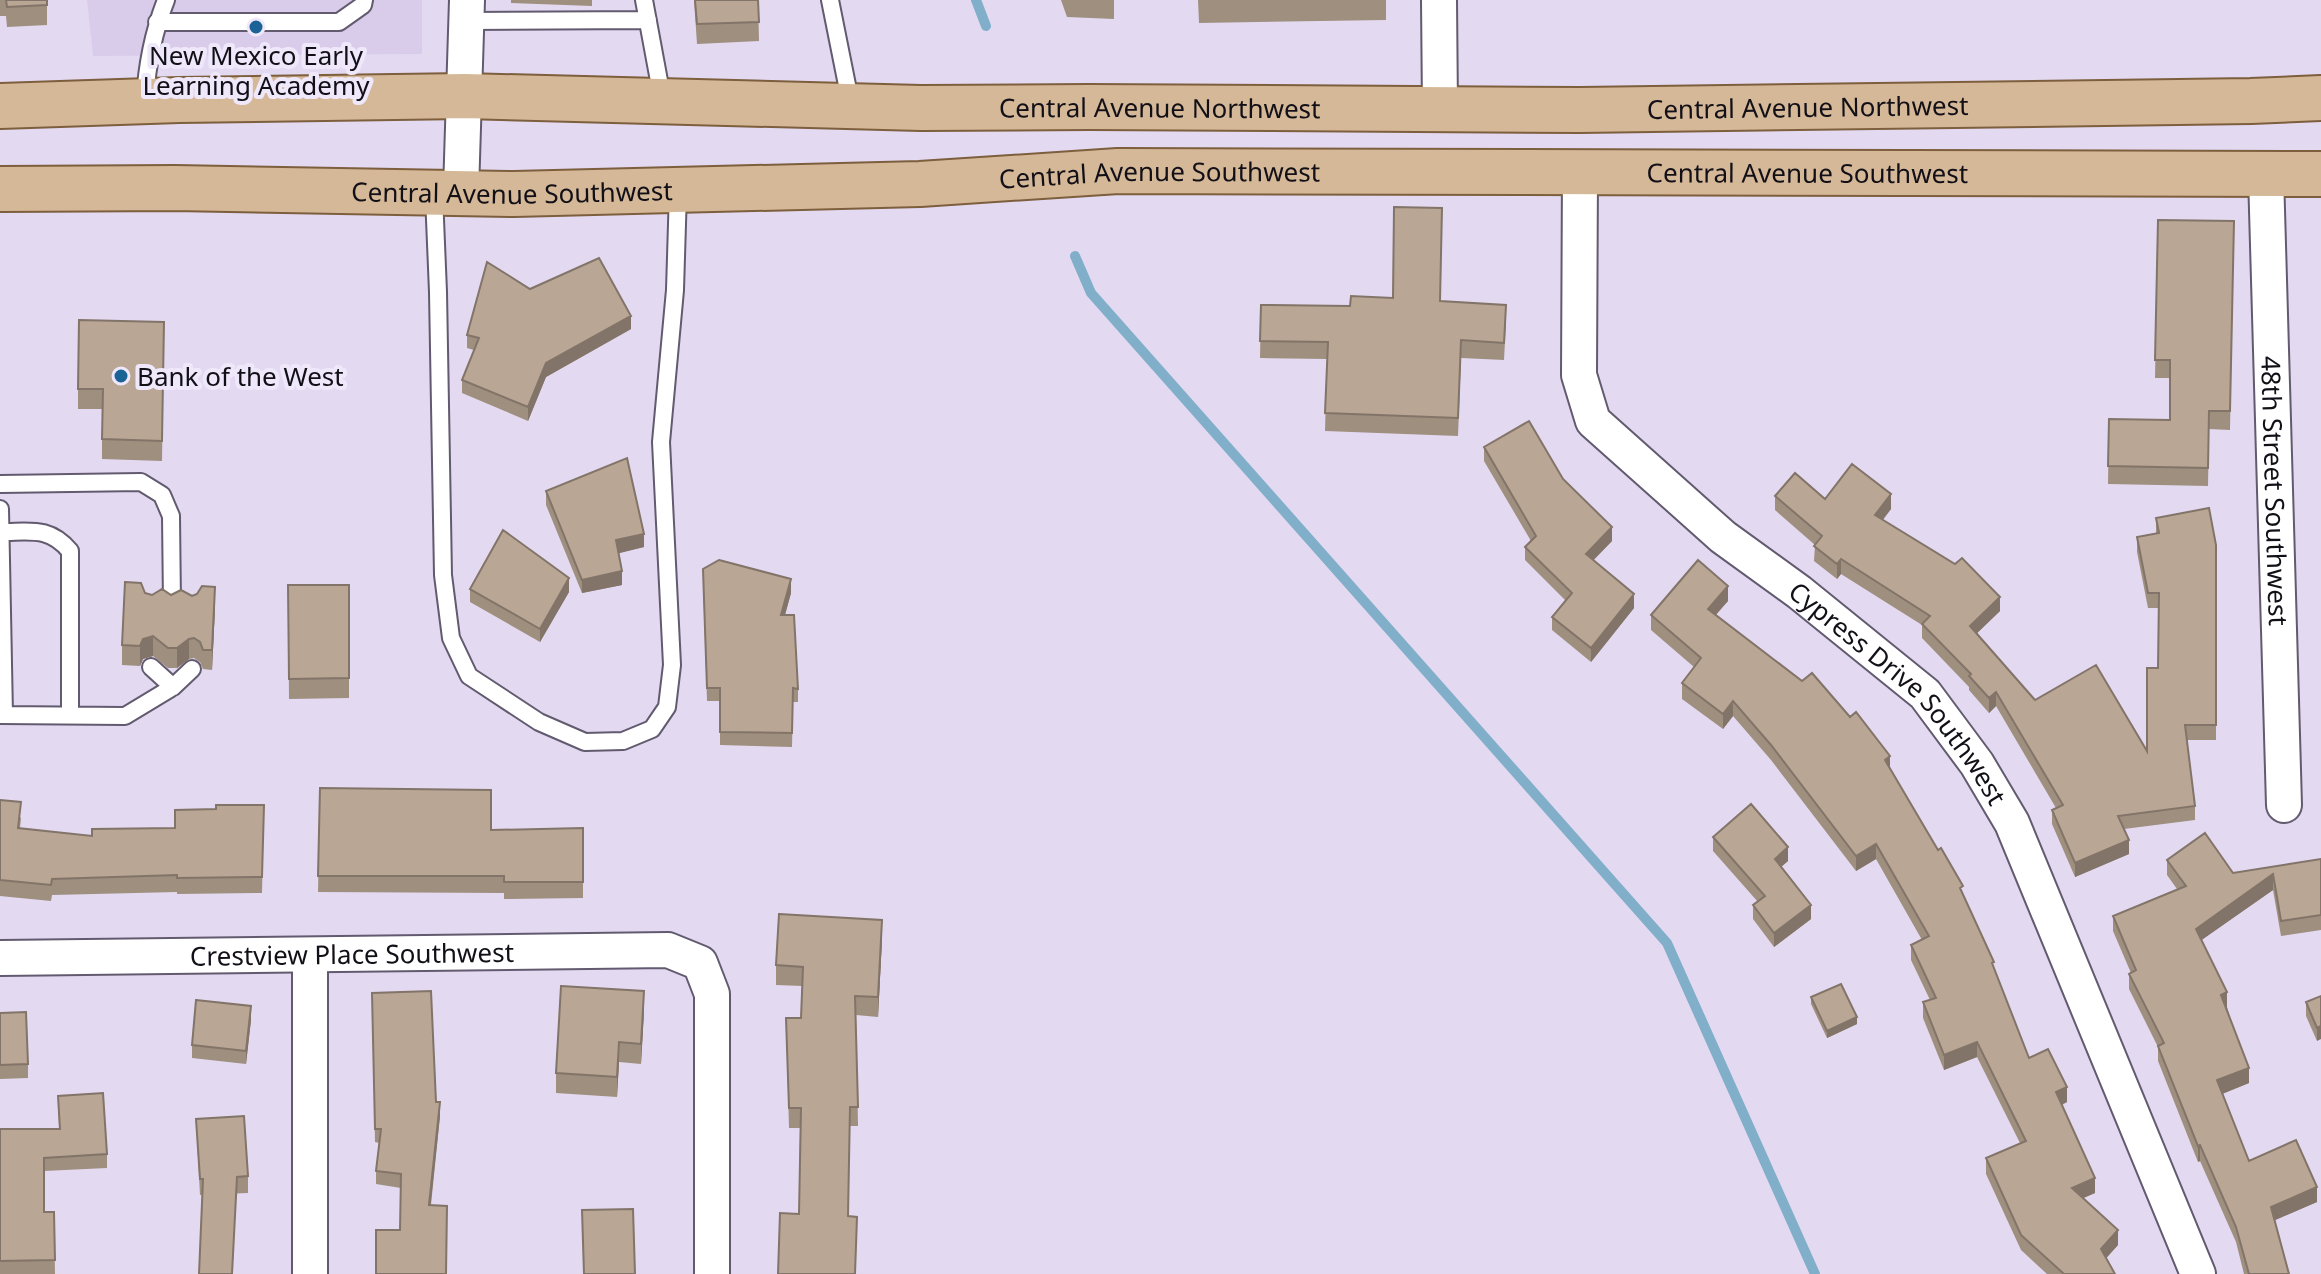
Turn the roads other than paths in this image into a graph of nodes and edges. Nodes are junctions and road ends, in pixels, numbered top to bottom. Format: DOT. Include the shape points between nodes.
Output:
graph roads {
  1 [pos="166,0"];
  2 [pos="364,0"];
  3 [pos="644,0"];
  4 [pos="830,0"];
  5 [pos="1439,0"];
  6 [pos="466,11"];
  7 [pos="648,20"];
  8 [pos="157,22"];
  9 [pos="465,96"];
  10 [pos="2321,98"];
  11 [pos="145,101"];
  12 [pos="662,103"];
  13 [pos="0,106"];
  14 [pos="851,106"];
  15 [pos="1440,108"];
  16 [pos="1580,172"];
  17 [pos="2321,174"];
  18 [pos="2266,175"];
  19 [pos="0,189"];
  20 [pos="678,190"];
  21 [pos="447,191"];
  22 [pos="0,484"];
  23 [pos="0,509"];
  24 [pos="1,532"];
  25 [pos="172,574"];
  26 [pos="165,599"];
  27 [pos="191,605"];
  28 [pos="151,667"];
  29 [pos="173,668"];
  30 [pos="192,669"];
  31 [pos="173,687"];
  32 [pos="2,715"];
  33 [pos="70,715"];
  34 [pos="2284,805"];
  35 [pos="310,956"];
  36 [pos="0,958"];
  37 [pos="310,1274"];
  38 [pos="712,1274"];
  39 [pos="2198,1274"];
  1 -- 8 [label="lane"];
  2 -- 8 [label="lane" via="339,22"];
  3 -- 7 [label="lane"];
  4 -- 14 [label="lane"];
  5 -- 15 [label="street"];
  6 -- 7 [label="lane"];
  6 -- 9 [label="street"];
  7 -- 12 [label="lane"];
  8 -- 11 [label="lane"];
  9 -- 11 [label="main road, Central Avenue Northwest"];
  9 -- 12 [label="main road, Central Avenue Northwest"];
  9 -- 21 [label="street"];
  10 -- 15 [label="main road, Central Avenue Northwest"];
  11 -- 13 [label="main road, Central Avenue Northwest"];
  12 -- 14 [label="main road, Central Avenue Northwest"];
  14 -- 15 [label="main road, Central Avenue Northwest"];
  16 -- 18 [label="main road, Central Avenue Southwest"];
  16 -- 20 [label="main road, Central Avenue Southwest" via="1118,171 920,184"];
  16 -- 39 [label="street, Cypress Drive Southwest" via="1579,375 1593,421 1723,537 1925,694 1977,764 2012,823"];
  17 -- 18 [label="main road, Central Avenue Southwest"];
  18 -- 34 [label="street, 48th Street Southwest"];
  19 -- 21 [label="main road, Central Avenue Southwest"];
  20 -- 21 [label="main road, Central Avenue Southwest"];
  20 -- 21 [label="lane" via="661,442 672,665 667,707 652,729 638,735 585,742 539,722 469,676 451,638 443,575 438,292"];
  22 -- 25 [label="lane" via="141,482 162,495 171,516"];
  23 -- 24 [label="lane"];
  24 -- 32 [label="lane"];
  24 -- 33 [label="lane" via="46,532 70,551"];
  25 -- 26 [label="lane"];
  25 -- 27 [label="lane"];
  28 -- 31 [label="lane"];
  29 -- 31 [label="lane"];
  30 -- 31 [label="lane"];
  31 -- 33 [label="lane" via="125,716"];
  32 -- 33 [label="lane"];
  35 -- 36 [label="street, Crestview Place Southwest"];
  35 -- 37 [label="street"];
  35 -- 38 [label="street, Crestview Place Southwest" via="668,950 700,963 712,994"];
}
